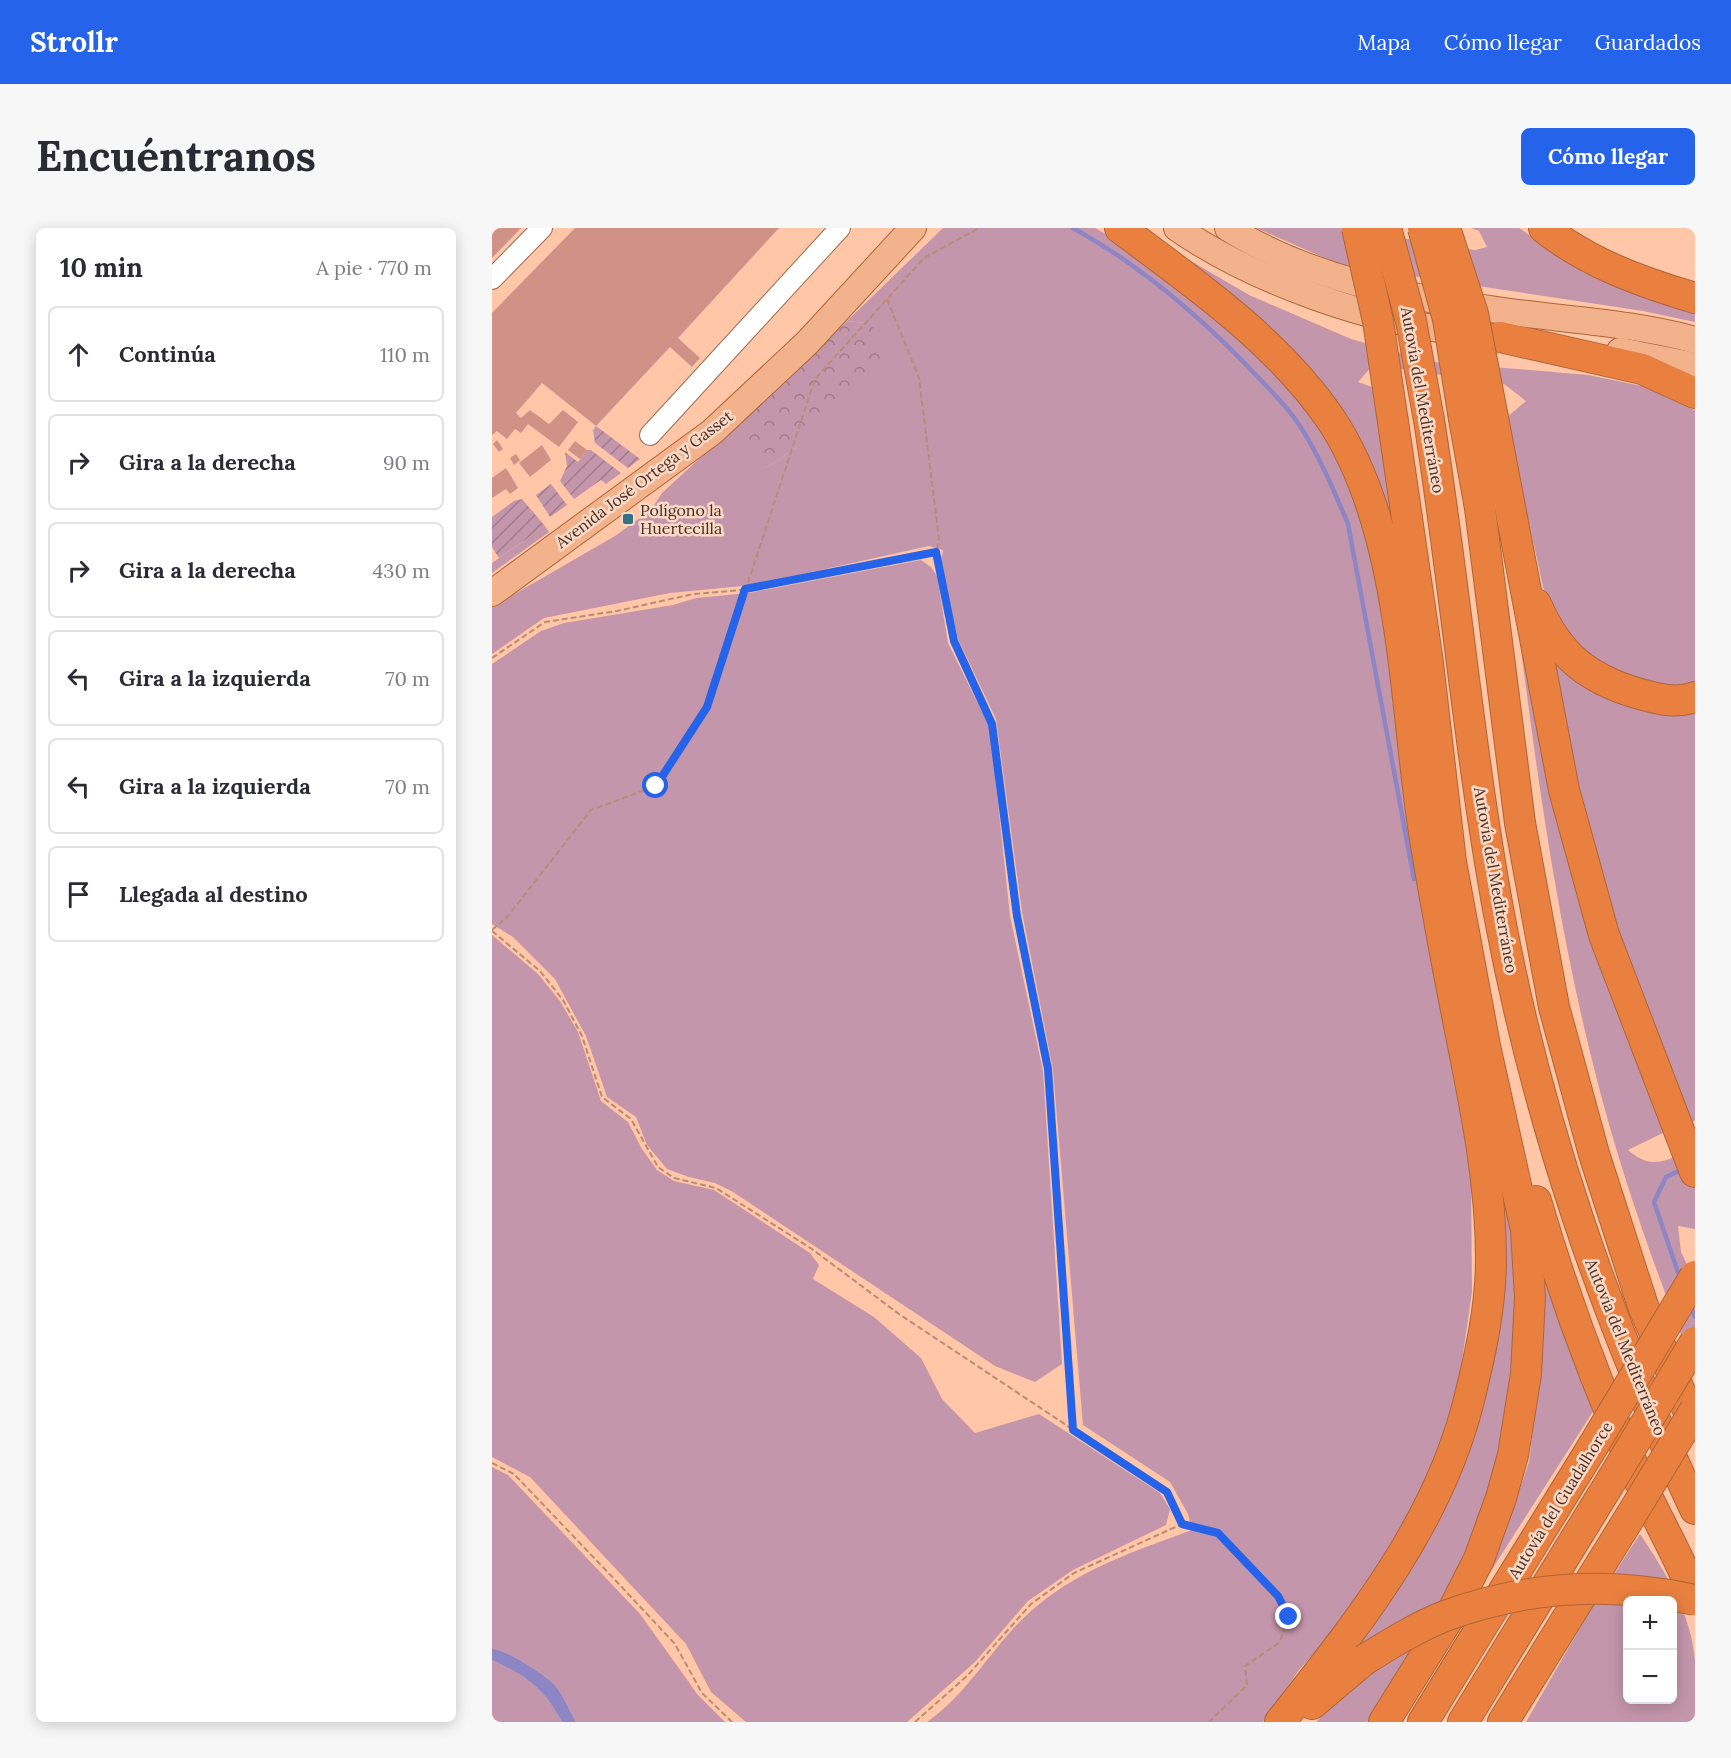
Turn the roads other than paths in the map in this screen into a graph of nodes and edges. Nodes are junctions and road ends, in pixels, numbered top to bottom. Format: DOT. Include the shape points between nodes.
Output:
graph roads {
  1 [pos="542,228"];
  2 [pos="840,228"];
  3 [pos="913,228"];
  4 [pos="1120,228"];
  5 [pos="1177,228"];
  6 [pos="1228,228"];
  7 [pos="1356,228"];
  8 [pos="1386,228"];
  9 [pos="1423,228"];
  10 [pos="1445,228"];
  11 [pos="1544,228"];
  12 [pos="492,279"];
  13 [pos="1695,298"];
  14 [pos="1500,337"];
  15 [pos="1695,340"];
  16 [pos="1695,366"];
  17 [pos="1695,393"];
  18 [pos="1479,418"];
  19 [pos="651,435"];
  20 [pos="1500,458"];
  21 [pos="492,593"];
  22 [pos="1692,699"];
  23 [pos="1474,981"];
  24 [pos="1695,1172"];
  25 [pos="1695,1276"];
  26 [pos="1695,1342"];
  27 [pos="1695,1410"];
  28 [pos="1695,1426"];
  29 [pos="1695,1509"];
  30 [pos="1695,1598"];
  31 [pos="1280,1722"];
  32 [pos="1295,1722"];
  33 [pos="1384,1722"];
  34 [pos="1423,1722"];
  35 [pos="1463,1722"];
  36 [pos="1503,1722"];
  1 -- 12 [label="street"];
  2 -- 19 [label="street"];
  3 -- 21 [label="main road, Avenida José Ortega y Gasset" via="807,344 712,432"];
  4 -- 31 [label="highway" via="1240,320 1280,357 1330,419 1359,474 1378,527 1394,600 1425,837 1485,1155 1491,1263 1482,1341 1451,1460 1430,1508 1382,1588"];
  5 -- 14 [label="main road" via="1234,263 1365,312 1448,331"];
  6 -- 15 [label="main road" via="1325,273 1401,294 1583,319"];
  7 -- 23 [label="highway, bridge" via="1378,321 1428,663 1451,862"];
  8 -- 29 [label="highway, Autovía del Mediterráneo, bridge" via="1411,321 1429,420 1499,914 1534,1075 1575,1215 1621,1341"];
  9 -- 18 [label="highway, Autovía del Mediterráneo, bridge"];
  10 -- 18 [label="highway, bridge" via="1473,314"];
  11 -- 13 [label="highway" via="1571,249 1646,283"];
  14 -- 16 [label="main road" via="1605,348"];
  14 -- 17 [label="highway" via="1642,369"];
  18 -- 20 [label="highway"];
  18 -- 28 [label="highway, Autovía del Mediterráneo" via="1480,508 1520,823 1554,1007 1594,1154 1643,1306"];
  20 -- 22 [label="highway" via="1536,604 1549,633 1576,665 1610,685 1659,700"];
  20 -- 24 [label="highway" via="1564,790 1604,935"];
  23 -- 30 [label="highway" via="1541,1218 1581,1336 1642,1486"];
  23 -- 33 [label="highway" via="1526,1230 1530,1297 1526,1374 1513,1455 1479,1559 1450,1616"];
  25 -- 34 [label="highway, Autovía del Guadalhorce, bridge"];
  26 -- 35 [label="highway, Autovía del Guadalhorce, bridge"];
  27 -- 36 [label="highway, bridge"];
  30 -- 32 [label="highway, bridge" via="1595,1587 1552,1590 1484,1604 1444,1617 1364,1660"];
}
